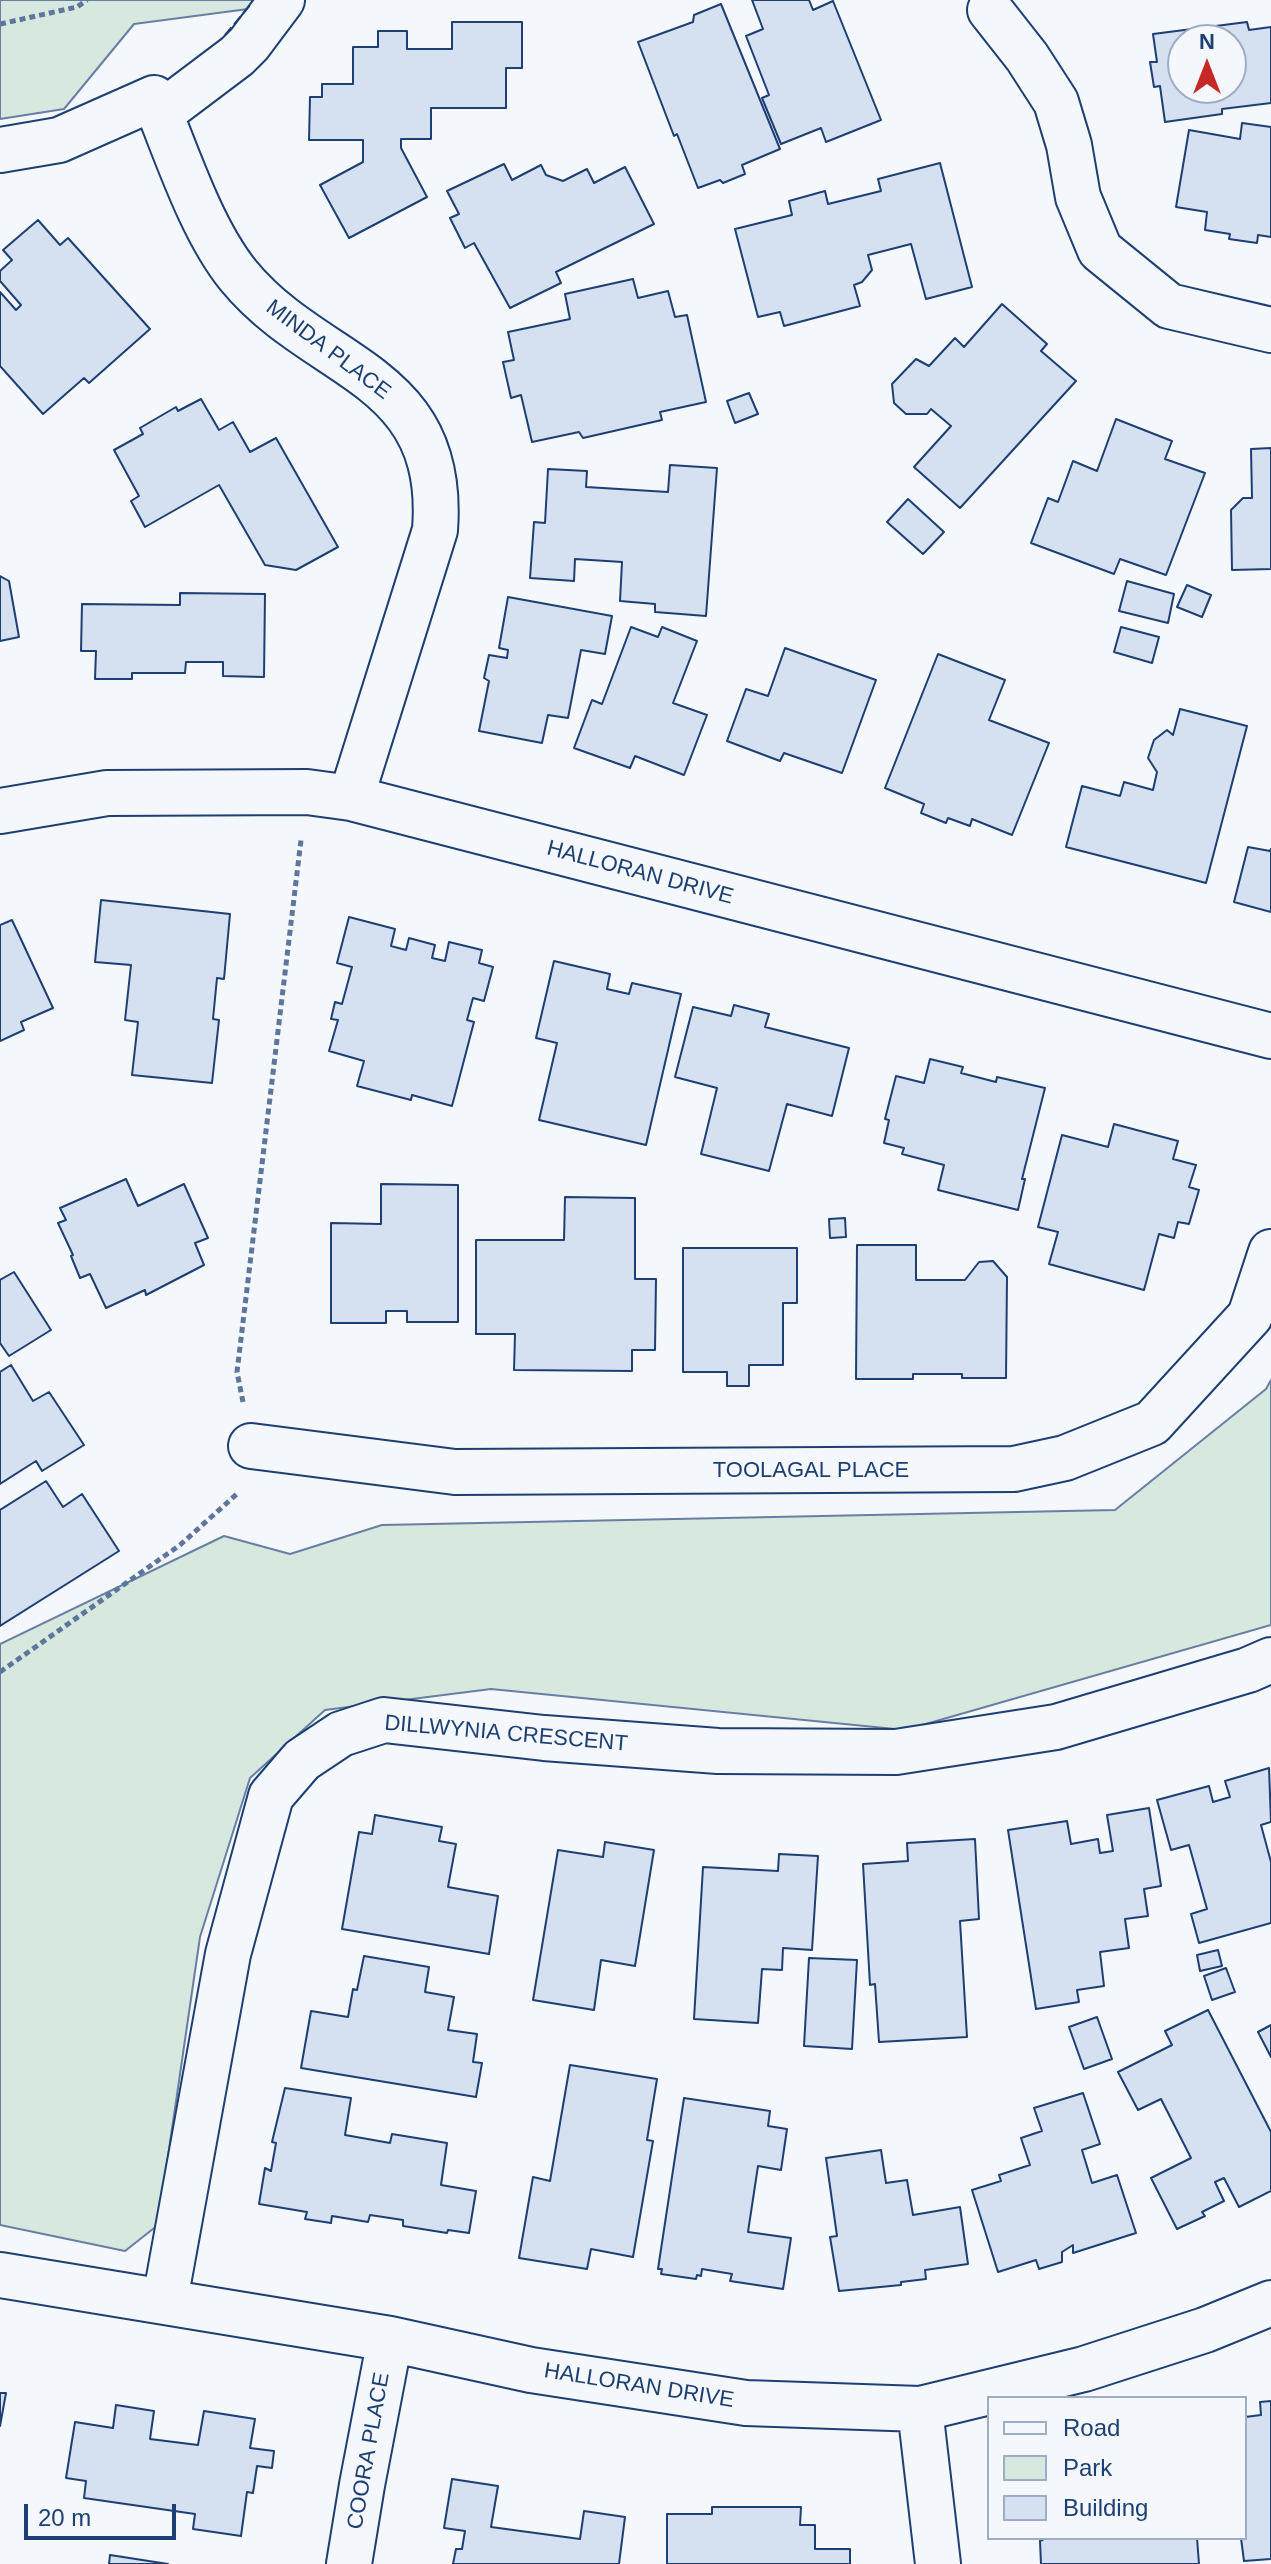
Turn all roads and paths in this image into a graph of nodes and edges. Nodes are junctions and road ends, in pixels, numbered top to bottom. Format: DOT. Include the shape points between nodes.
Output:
graph roads {
  1 [pos="87,0"];
  2 [pos="282,0"];
  3 [pos="990,10"];
  4 [pos="0,24"];
  5 [pos="157,106"];
  6 [pos="0,150"];
  7 [pos="1271,330"];
  8 [pos="307,792"];
  9 [pos="351,798"];
  10 [pos="0,811"];
  11 [pos="1271,1036"];
  12 [pos="1271,1252"];
  13 [pos="251,1446"];
  14 [pos="1271,1660"];
  15 [pos="0,1672"];
  16 [pos="0,2275"];
  17 [pos="165,2300"];
  18 [pos="1271,2303"];
  19 [pos="390,2339"];
  20 [pos="920,2409"];
  21 [pos="349,2564"];
  22 [pos="938,2564"];
  1 -- 4 [label="path" via="77,7"];
  2 -- 5 [label="street" via="249,44 220,70"];
  3 -- 7 [label="street" via="1056,102 1078,197 1100,250 1169,306"];
  5 -- 6 [label="street" via="59,140"];
  5 -- 9 [label="street, MINDA PLACE" via="215,240 239,275 306,336 383,388 415,425 427,451 437,503 435,530"];
  8 -- 9 [label="street, HALLORAN DRIVE"];
  8 -- 10 [label="street, HALLORAN DRIVE" via="107,793"];
  8 -- 13 [label="path" via="237,1372"];
  9 -- 11 [label="street, HALLORAN DRIVE"];
  12 -- 13 [label="street, TOOLAGAL PLACE" via="1250,1316 1152,1423 1065,1458 1014,1469 455,1472"];
  13 -- 15 [label="path" via="241,1490 180,1545"];
  14 -- 17 [label="street, DILLWYNIA CRESCENT" via="1056,1727 896,1752 718,1751 384,1720 341,1734 302,1760 271,1796 228,1954"];
  16 -- 17 [label="street, HALLORAN DRIVE"];
  17 -- 19 [label="street, HALLORAN DRIVE"];
  18 -- 20 [label="street, HALLORAN DRIVE" via="1084,2369"];
  19 -- 20 [label="street, HALLORAN DRIVE" via="531,2370 746,2403"];
  19 -- 21 [label="street, COORA PLACE"];
  20 -- 22 [label="street"];
}
